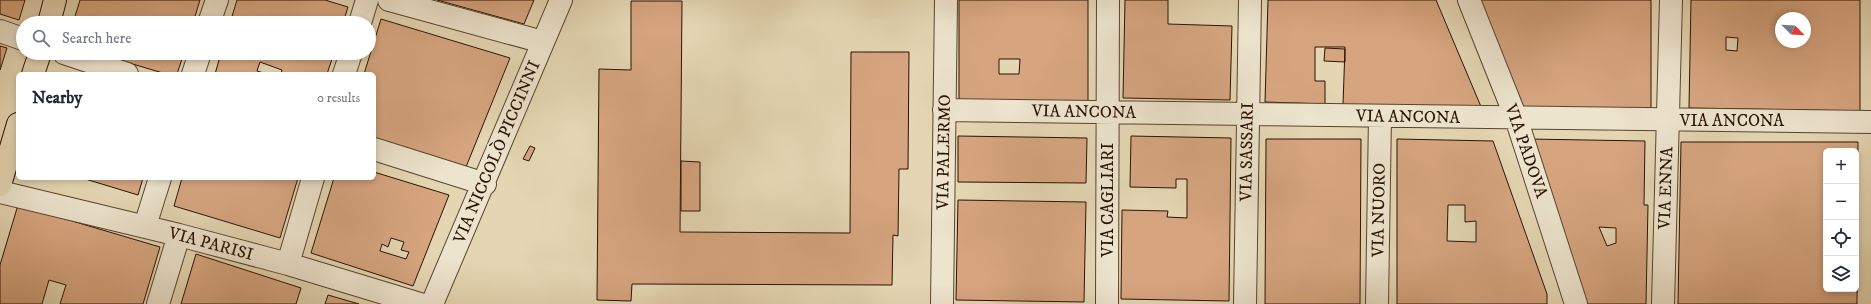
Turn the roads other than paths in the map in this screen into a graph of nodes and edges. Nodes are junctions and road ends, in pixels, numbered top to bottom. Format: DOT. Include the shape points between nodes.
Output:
graph roads {
  1 [pos="56,0"];
  2 [pos="217,0"];
  3 [pos="367,0"];
  4 [pos="389,0"];
  5 [pos="561,0"];
  6 [pos="946,0"];
  7 [pos="1108,0"];
  8 [pos="1250,0"];
  9 [pos="1469,0"];
  10 [pos="1671,0"];
  11 [pos="51,16"];
  12 [pos="211,16"];
  13 [pos="362,16"];
  14 [pos="0,30"];
  15 [pos="16,36"];
  16 [pos="543,42"];
  17 [pos="38,60"];
  18 [pos="85,60"];
  19 [pos="198,60"];
  20 [pos="349,60"];
  21 [pos="34,72"];
  22 [pos="121,72"];
  23 [pos="194,72"];
  24 [pos="345,72"];
  25 [pos="944,110"];
  26 [pos="1108,112"];
  27 [pos="1247,114"];
  28 [pos="1380,116"];
  29 [pos="1516,118"];
  30 [pos="1668,120"];
  31 [pos="1871,122"];
  32 [pos="16,131"];
  33 [pos="376,150"];
  34 [pos="159,180"];
  35 [pos="312,180"];
  36 [pos="485,184"];
  37 [pos="0,185"];
  38 [pos="0,192"];
  39 [pos="145,226"];
  40 [pos="179,235"];
  41 [pos="288,264"];
  42 [pos="158,304"];
  43 [pos="420,304"];
  44 [pos="432,304"];
  45 [pos="942,304"];
  46 [pos="1107,304"];
  47 [pos="1245,304"];
  48 [pos="1377,304"];
  49 [pos="1576,304"];
  50 [pos="1663,304"];
  1 -- 11 [label="main road"];
  2 -- 12 [label="street"];
  3 -- 13 [label="street"];
  4 -- 16 [label="street"];
  5 -- 16 [label="street, VIA NICCOLÒ PICCINNI"];
  6 -- 25 [label="street, VIA PALERMO"];
  7 -- 26 [label="street, VIA CAGLIARI"];
  8 -- 27 [label="street, VIA SASSARI"];
  9 -- 29 [label="street, VIA PADOVA"];
  10 -- 30 [label="street, VIA ENNA"];
  14 -- 15 [label="street"];
  16 -- 36 [label="street, VIA NICCOLÒ PICCINNI"];
  17 -- 21 [label="main road"];
  18 -- 22 [label="street"];
  19 -- 23 [label="street"];
  20 -- 24 [label="street"];
  25 -- 26 [label="street, VIA ANCONA"];
  25 -- 45 [label="street, VIA PALERMO"];
  26 -- 27 [label="street, VIA ANCONA"];
  26 -- 46 [label="street, VIA CAGLIARI"];
  27 -- 28 [label="street, VIA ANCONA"];
  27 -- 47 [label="street, VIA SASSARI"];
  28 -- 29 [label="street, VIA ANCONA"];
  28 -- 48 [label="street, VIA NUORO"];
  29 -- 30 [label="street, VIA ANCONA"];
  29 -- 49 [label="street, VIA PADOVA"];
  30 -- 31 [label="street, VIA ANCONA"];
  30 -- 50 [label="street, VIA ENNA"];
  32 -- 37 [label="main road"];
  33 -- 36 [label="street"];
  34 -- 39 [label="street"];
  35 -- 41 [label="street"];
  36 -- 44 [label="street, VIA NICCOLÒ PICCINNI"];
  38 -- 39 [label="street, VIA PARISI"];
  39 -- 40 [label="street, VIA PARISI"];
  40 -- 41 [label="street, VIA PARISI"];
  40 -- 42 [label="street"];
  41 -- 43 [label="street, VIA PARISI"];
}
